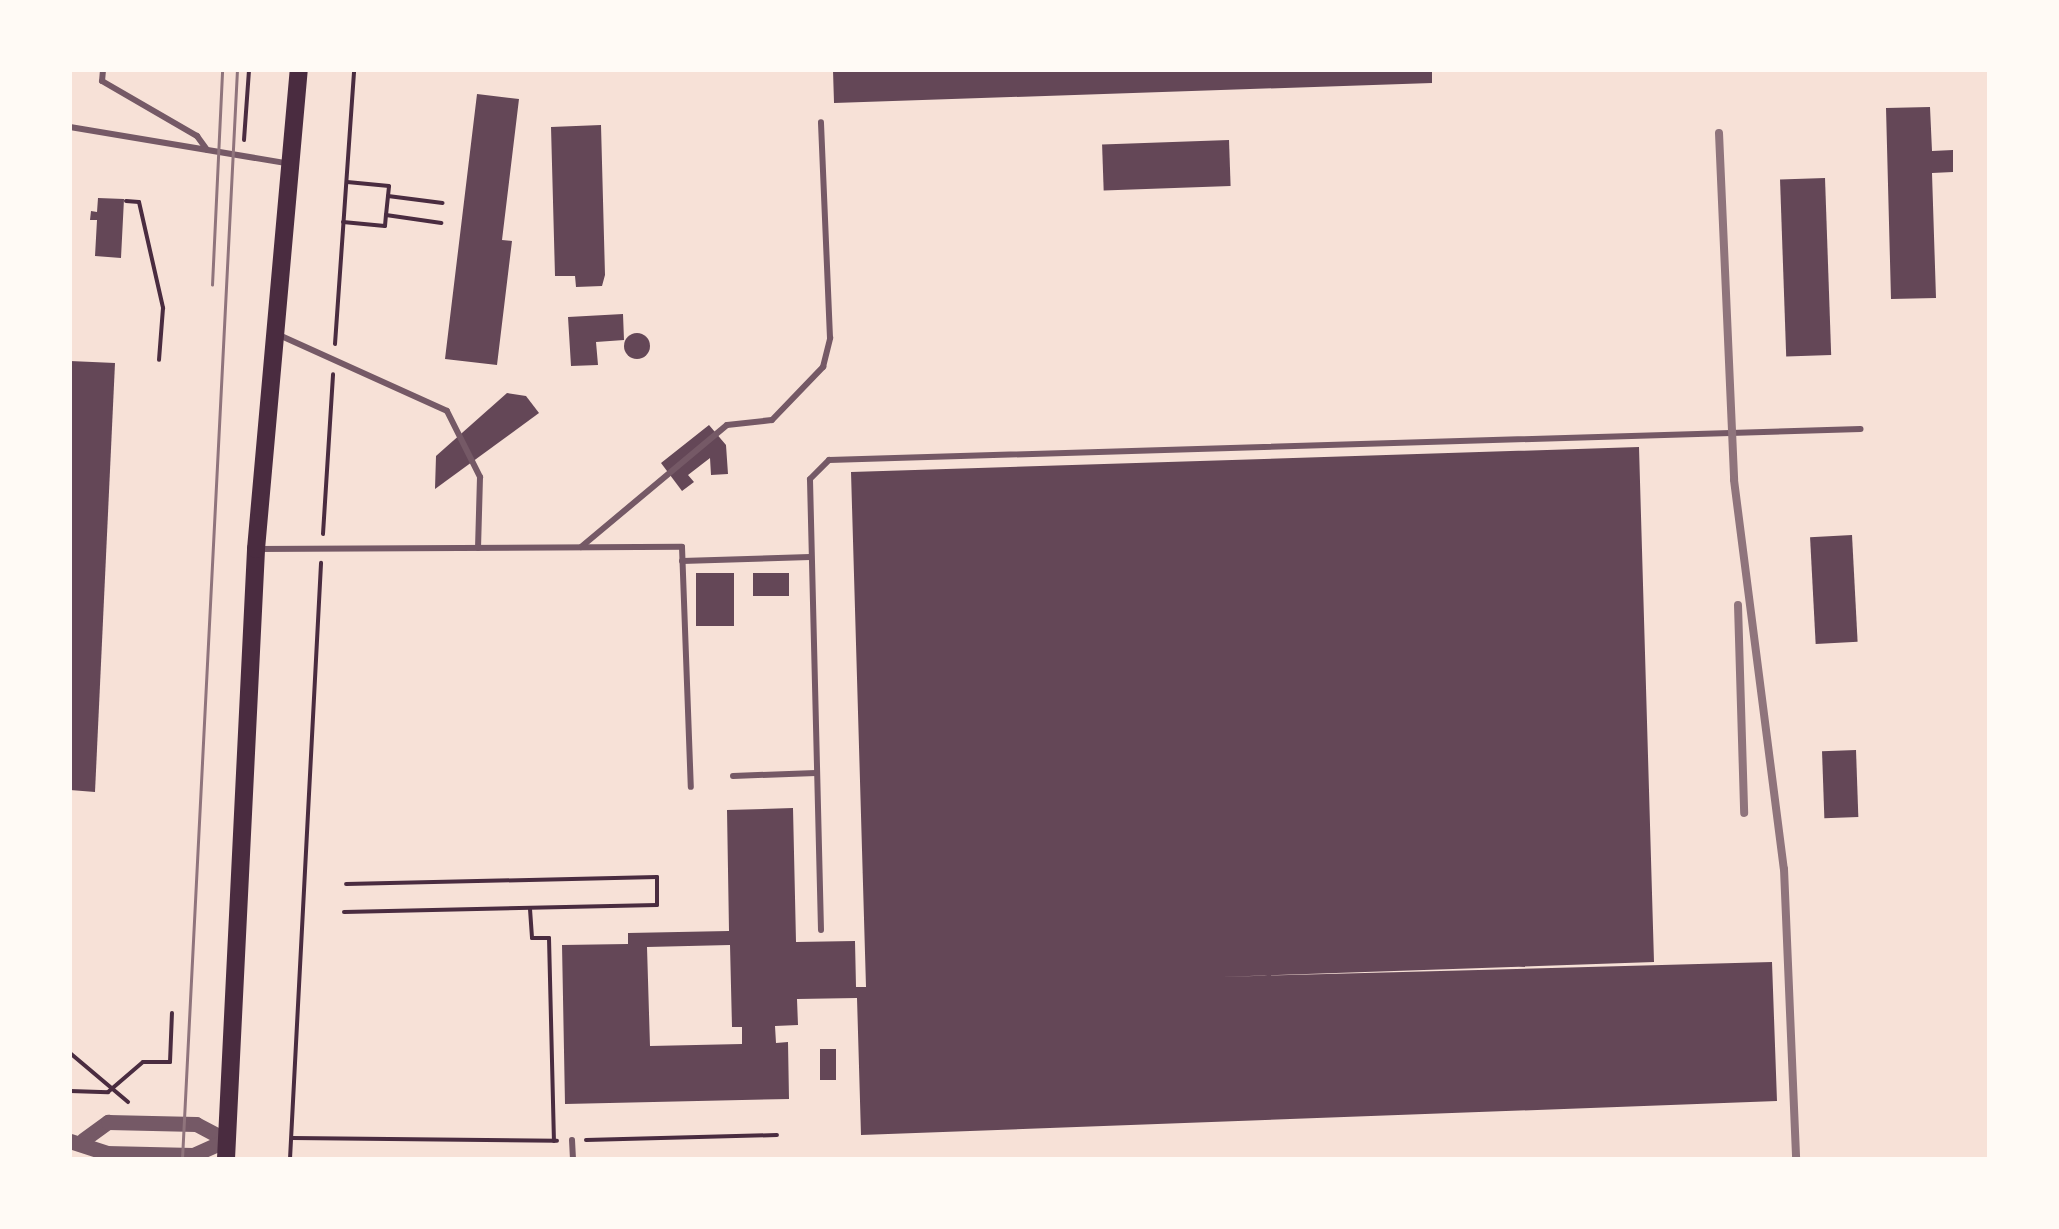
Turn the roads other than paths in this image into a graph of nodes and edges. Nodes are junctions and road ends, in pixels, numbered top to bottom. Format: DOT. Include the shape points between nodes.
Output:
graph roads {
  1 [pos="103,70"];
  2 [pos="299,70"];
  3 [pos="820,122"];
  4 [pos="70,126"];
  5 [pos="208,150"];
  6 [pos="288,164"];
  7 [pos="273,332"];
  8 [pos="1861,430"];
  9 [pos="580,547"];
  10 [pos="478,548"];
  11 [pos="256,549"];
  12 [pos="810,557"];
  13 [pos="682,561"];
  14 [pos="816,773"];
  15 [pos="733,776"];
  16 [pos="690,787"];
  17 [pos="821,930"];
  18 [pos="76,1140"];
  19 [pos="572,1140"];
  20 [pos="226,1150"];
  21 [pos="573,1159"];
  1 -- 5 [label="lane" via="102,81 197,136"];
  2 -- 6 [label="main road"];
  3 -- 9 [label="lane" via="830,338 823,367 772,420 727,425"];
  4 -- 5 [label="lane"];
  5 -- 6 [label="lane"];
  6 -- 7 [label="main road"];
  7 -- 10 [label="lane" via="447,411 480,477"];
  7 -- 11 [label="main road"];
  8 -- 12 [label="lane" via="829,460 810,479"];
  9 -- 10 [label="lane"];
  9 -- 13 [label="lane" via="682,547"];
  10 -- 11 [label="lane"];
  11 -- 20 [label="main road"];
  12 -- 13 [label="lane"];
  12 -- 14 [label="lane"];
  13 -- 16 [label="lane"];
  14 -- 15 [label="lane"];
  14 -- 17 [label="lane"];
  18 -- 20 [label="street" via="106,1153"];
  18 -- 20 [label="street" via="108,1122 196,1124"];
  19 -- 21 [label="lane"];
}
